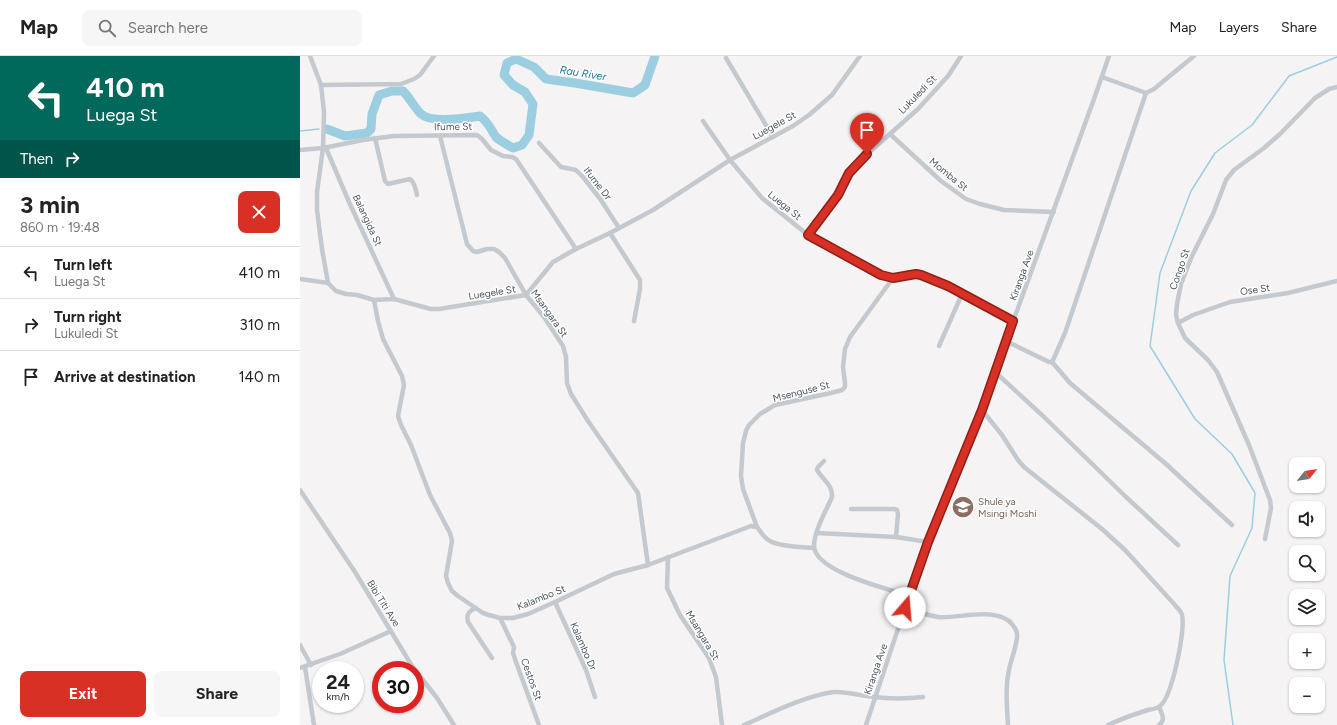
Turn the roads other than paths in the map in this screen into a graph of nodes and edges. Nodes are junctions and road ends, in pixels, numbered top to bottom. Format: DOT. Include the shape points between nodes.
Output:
graph roads {
  1 [pos="310,56"];
  2 [pos="434,56"];
  3 [pos="860,56"];
  4 [pos="961,56"];
  5 [pos="1109,56"];
  6 [pos="1194,56"];
  7 [pos="726,58"];
  8 [pos="1102,77"];
  9 [pos="320,85"];
  10 [pos="1337,87"];
  11 [pos="1146,93"];
  12 [pos="703,121"];
  13 [pos="890,134"];
  14 [pos="440,136"];
  15 [pos="773,137"];
  16 [pos="375,138"];
  17 [pos="539,143"];
  18 [pos="324,148"];
  19 [pos="300,150"];
  20 [pos="730,160"];
  21 [pos="417,195"];
  22 [pos="1054,212"];
  23 [pos="619,228"];
  24 [pos="610,233"];
  25 [pos="808,235"];
  26 [pos="576,249"];
  27 [pos="893,278"];
  28 [pos="300,280"];
  29 [pos="1337,281"];
  30 [pos="328,283"];
  31 [pos="962,294"];
  32 [pos="526,295"];
  33 [pos="394,299"];
  34 [pos="374,300"];
  35 [pos="1013,321"];
  36 [pos="634,322"];
  37 [pos="1178,324"];
  38 [pos="1006,341"];
  39 [pos="939,346"];
  40 [pos="1052,362"];
  41 [pos="995,372"];
  42 [pos="982,410"];
  43 [pos="824,461"];
  44 [pos="300,490"];
  45 [pos="851,509"];
  46 [pos="1232,525"];
  47 [pos="757,527"];
  48 [pos="817,533"];
  49 [pos="896,537"];
  50 [pos="1265,539"];
  51 [pos="928,542"];
  52 [pos="1178,545"];
  53 [pos="814,548"];
  54 [pos="668,557"];
  55 [pos="648,565"];
  56 [pos="910,596"];
  57 [pos="556,602"];
  58 [pos="476,608"];
  59 [pos="905,608"];
  60 [pos="500,618"];
  61 [pos="391,631"];
  62 [pos="300,645"];
  63 [pos="492,658"];
  64 [pos="311,665"];
  65 [pos="303,668"];
  66 [pos="595,697"];
  67 [pos="875,698"];
  68 [pos="923,698"];
  69 [pos="1159,707"];
  70 [pos="314,725"];
  71 [pos="454,725"];
  72 [pos="539,725"];
  73 [pos="722,725"];
  74 [pos="744,725"];
  75 [pos="866,725"];
  76 [pos="1008,725"];
  77 [pos="1108,725"];
  78 [pos="1159,725"];
  1 -- 9 [label="street"];
  2 -- 9 [label="street" via="420,75 401,84"];
  3 -- 15 [label="street, Luegele St" via="832,95 809,115"];
  4 -- 13 [label="street, Lukuledi St" via="948,76 918,109"];
  5 -- 8 [label="street, Kiranga Ave"];
  6 -- 11 [label="street"];
  7 -- 15 [label="street"];
  8 -- 11 [label="street"];
  8 -- 22 [label="street, Kiranga Ave"];
  9 -- 18 [label="street" via="324,112"];
  10 -- 37 [label="street, Congo St" via="1315,98 1280,134 1234,170 1226,180 1181,284 1176,315"];
  11 -- 40 [label="street" via="1065,334"];
  12 -- 20 [label="street, Luega St"];
  13 -- 22 [label="street, Momba St" via="941,181 966,199 1004,210"];
  13 -- 25 [label="street, Lukuledi St" via="856,164"];
  14 -- 16 [label="street, Ifume St"];
  14 -- 26 [label="street, Ifume St" via="477,135 491,150 516,159"];
  14 -- 32 [label="street, Msangara St" via="467,244 473,252 487,249 500,252"];
  15 -- 20 [label="street, Luegele St"];
  16 -- 18 [label="street, Ifume St"];
  16 -- 21 [label="street" via="385,182 388,184 410,179"];
  17 -- 23 [label="street, Ifume Dr" via="561,167 576,170 583,177"];
  18 -- 19 [label="street, Ifume St"];
  18 -- 30 [label="street" via="317,192 317,210"];
  18 -- 33 [label="street, Balangida St"];
  20 -- 23 [label="street, Luegele St" via="653,210"];
  20 -- 25 [label="street, Luega St" via="762,198"];
  22 -- 35 [label="street, Kiranga Ave"];
  23 -- 24 [label="street, Luegele St"];
  24 -- 26 [label="street, Luegele St"];
  24 -- 36 [label="street" via="640,280"];
  25 -- 27 [label="street, Luega St" via="881,275"];
  26 -- 32 [label="street, Luegele St" via="553,262"];
  27 -- 31 [label="street, Luega St" via="921,275"];
  27 -- 47 [label="street, Msenguse St" via="850,337 845,349 843,367 845,387 842,390 775,405 760,414 749,425 743,443 741,476"];
  28 -- 30 [label="street"];
  29 -- 37 [label="street, Ose St" via="1288,293 1230,302 1193,315"];
  30 -- 34 [label="street, Luegele St" via="336,291"];
  31 -- 35 [label="street, Luega St"];
  31 -- 39 [label="street"];
  32 -- 33 [label="street, Luegele St" via="439,309"];
  32 -- 55 [label="street, Msangara St" via="563,346 567,383 571,394 638,493"];
  33 -- 34 [label="street, Luegele St"];
  34 -- 58 [label="street, Kalambo St" via="378,321 404,385 399,421 430,495 450,533 452,542 446,576 448,583 452,591"];
  35 -- 38 [label="street, Kiranga Ave"];
  37 -- 50 [label="street, Congo St" via="1185,338 1217,372 1249,445 1270,500 1271,508"];
  38 -- 40 [label="street"];
  38 -- 41 [label="street, Kiranga Ave"];
  40 -- 46 [label="street" via="1070,382 1166,464"];
  41 -- 42 [label="street, Kiranga Ave"];
  41 -- 52 [label="street"];
  42 -- 51 [label="street, Kiranga Ave"];
  42 -- 69 [label="street" via="1024,467 1125,550 1182,614 1178,658 1168,692"];
  43 -- 48 [label="street" via="817,470 832,489 832,497"];
  44 -- 61 [label="street, Bibi Titi Ave"];
  45 -- 49 [label="street" via="897,510"];
  47 -- 53 [label="street" via="776,544"];
  47 -- 54 [label="street, Kalambo St" via="745,527"];
  48 -- 49 [label="street"];
  48 -- 53 [label="street"];
  49 -- 51 [label="street"];
  51 -- 56 [label="street, Kiranga Ave"];
  53 -- 56 [label="street" via="821,560 833,568"];
  54 -- 55 [label="street, Kalambo St"];
  54 -- 73 [label="street, Msangara St" via="667,588 680,615 709,658 716,677"];
  55 -- 57 [label="street, Kalambo St" via="614,574"];
  56 -- 59 [label="street, Kiranga Ave"];
  57 -- 60 [label="street, Kalambo St" via="514,618"];
  57 -- 66 [label="street, Kalambo Dr"];
  58 -- 60 [label="street, Kalambo St"];
  58 -- 63 [label="street" via="468,613 468,622"];
  59 -- 67 [label="street, Kiranga Ave"];
  59 -- 76 [label="street" via="939,617 980,615 999,616 1009,620 1018,635 1007,687"];
  60 -- 72 [label="street, Cestos St" via="514,647 513,653"];
  61 -- 64 [label="street"];
  61 -- 71 [label="street, Bibi Titi Ave" via="412,666 438,698"];
  62 -- 64 [label="street"];
  64 -- 65 [label="street"];
  65 -- 70 [label="street"];
  67 -- 68 [label="street"];
  67 -- 74 [label="street" via="835,692 819,695"];
  67 -- 75 [label="street, Kiranga Ave"];
  69 -- 77 [label="street"];
  69 -- 78 [label="street" via="1163,716 1163,721"];
}
